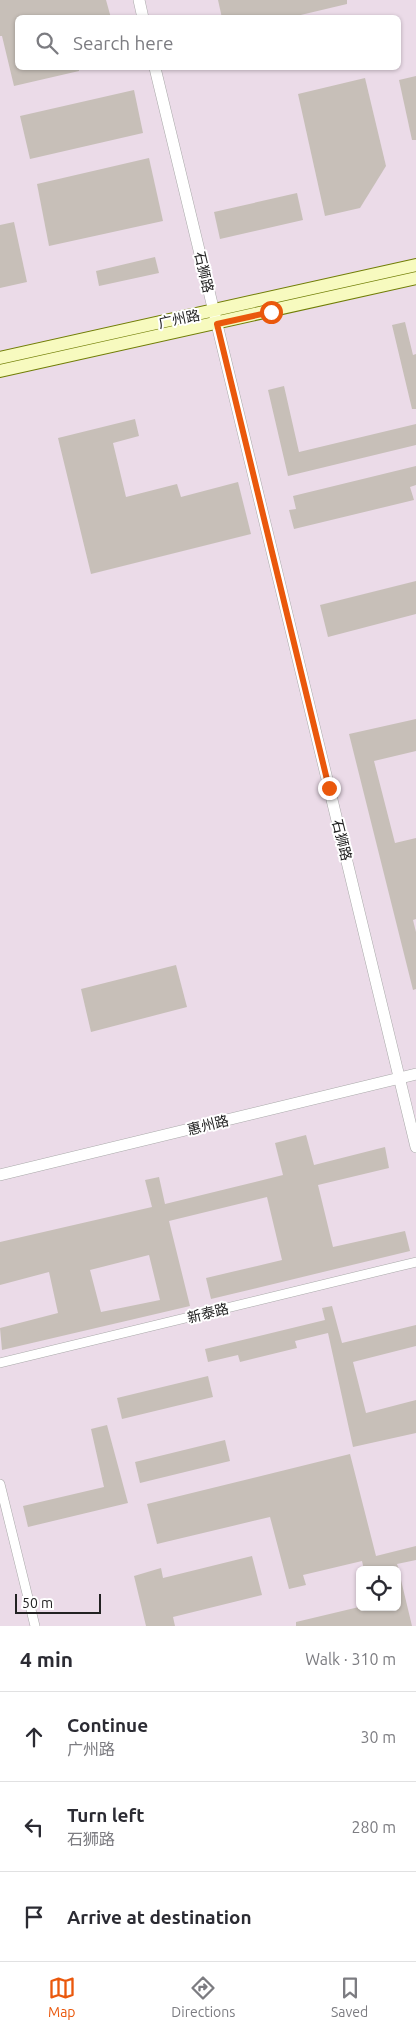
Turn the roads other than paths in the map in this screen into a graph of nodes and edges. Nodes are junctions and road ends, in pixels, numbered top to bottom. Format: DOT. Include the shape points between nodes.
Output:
graph roads {
  1 [pos="139,0"];
  2 [pos="142,15"];
  3 [pos="155,70"];
  4 [pos="416,265"];
  5 [pos="416,278"];
  6 [pos="213,311"];
  7 [pos="217,324"];
  8 [pos="0,358"];
  9 [pos="0,371"];
  10 [pos="416,1074"];
  11 [pos="416,1147"];
  12 [pos="0,1175"];
  13 [pos="416,1262"];
  14 [pos="0,1363"];
  15 [pos="0,1484"];
  16 [pos="35,1626"];
  1 -- 2 [label="street"];
  3 -- 6 [label="street, 石狮路"];
  4 -- 6 [label="main road, 广州路"];
  5 -- 7 [label="main road, 广州路"];
  6 -- 7 [label="street, 石狮路"];
  6 -- 8 [label="main road, 广州路"];
  7 -- 9 [label="main road, 广州路"];
  7 -- 11 [label="street, 石狮路"];
  10 -- 12 [label="street, 惠州路"];
  13 -- 14 [label="street, 新泰路"];
  15 -- 16 [label="street"];
}
